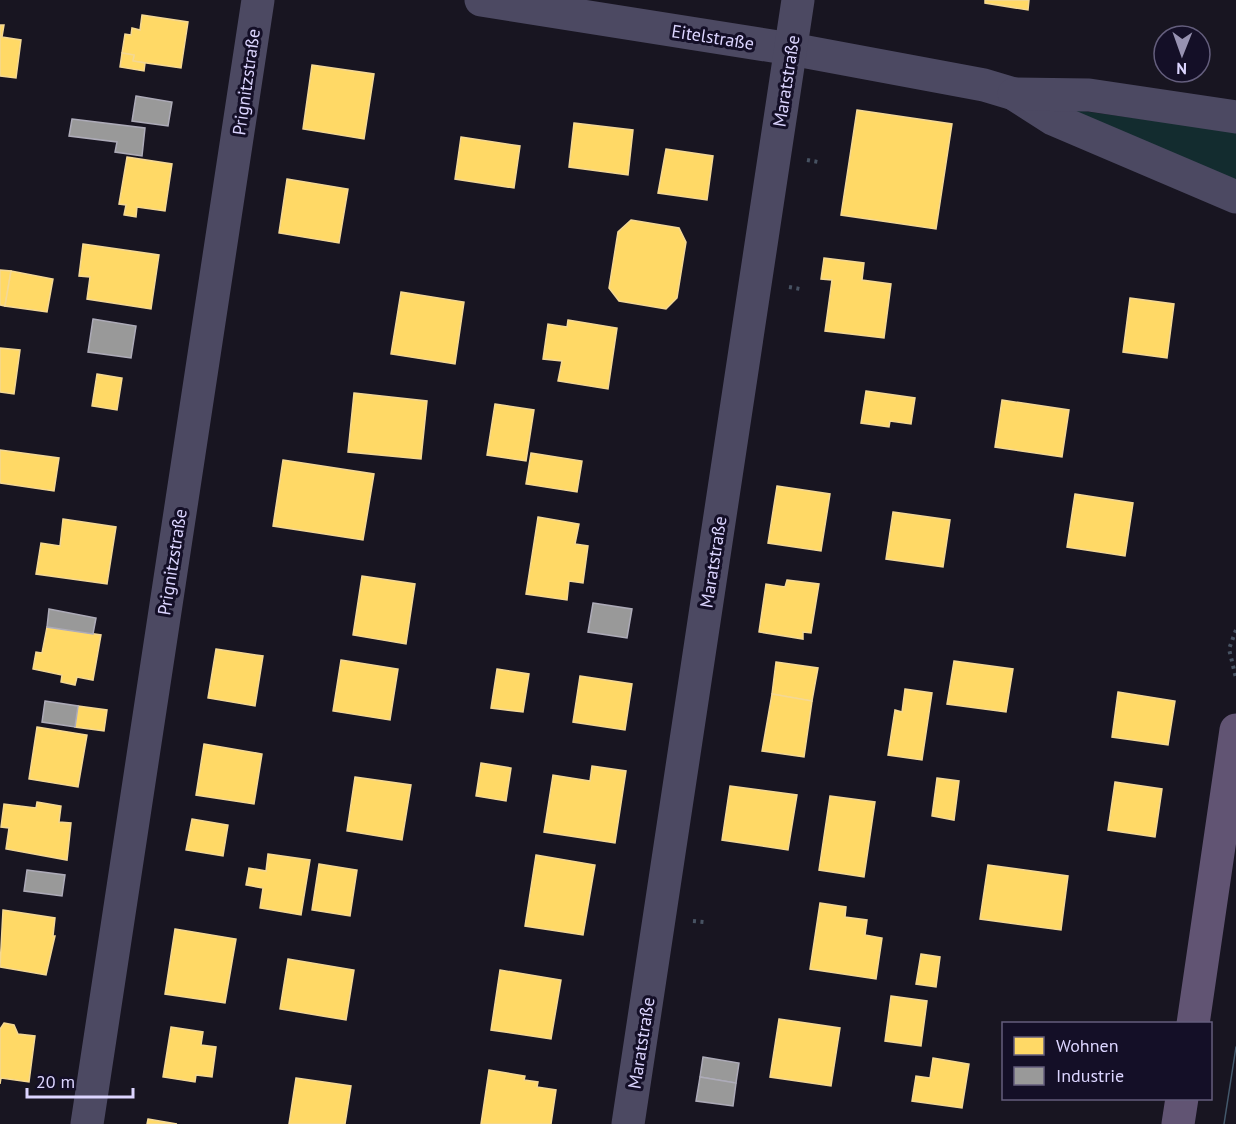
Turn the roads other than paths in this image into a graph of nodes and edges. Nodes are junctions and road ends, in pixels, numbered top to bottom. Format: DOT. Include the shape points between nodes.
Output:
graph roads {
  1 [pos="258,0"];
  2 [pos="481,0"];
  3 [pos="798,0"];
  4 [pos="791,49"];
  5 [pos="1014,94"];
  6 [pos="1236,117"];
  7 [pos="1236,196"];
  8 [pos="1236,730"];
  9 [pos="1193,1022"];
  10 [pos="1182,1100"];
  11 [pos="87,1124"];
  12 [pos="628,1124"];
  13 [pos="1178,1124"];
  1 -- 11 [label="street, Prignitzstraße"];
  2 -- 4 [label="street, Eitelstraße"];
  3 -- 4 [label="street, Maratstraße"];
  4 -- 5 [label="street, Eitelstraße"];
  4 -- 12 [label="street, Maratstraße"];
  5 -- 6 [label="street, Eitelstraße" via="1089,95"];
  5 -- 7 [label="street, Eitelstraße" via="1053,119"];
  8 -- 9 [label="main road"];
  10 -- 13 [label="main road"];
}
